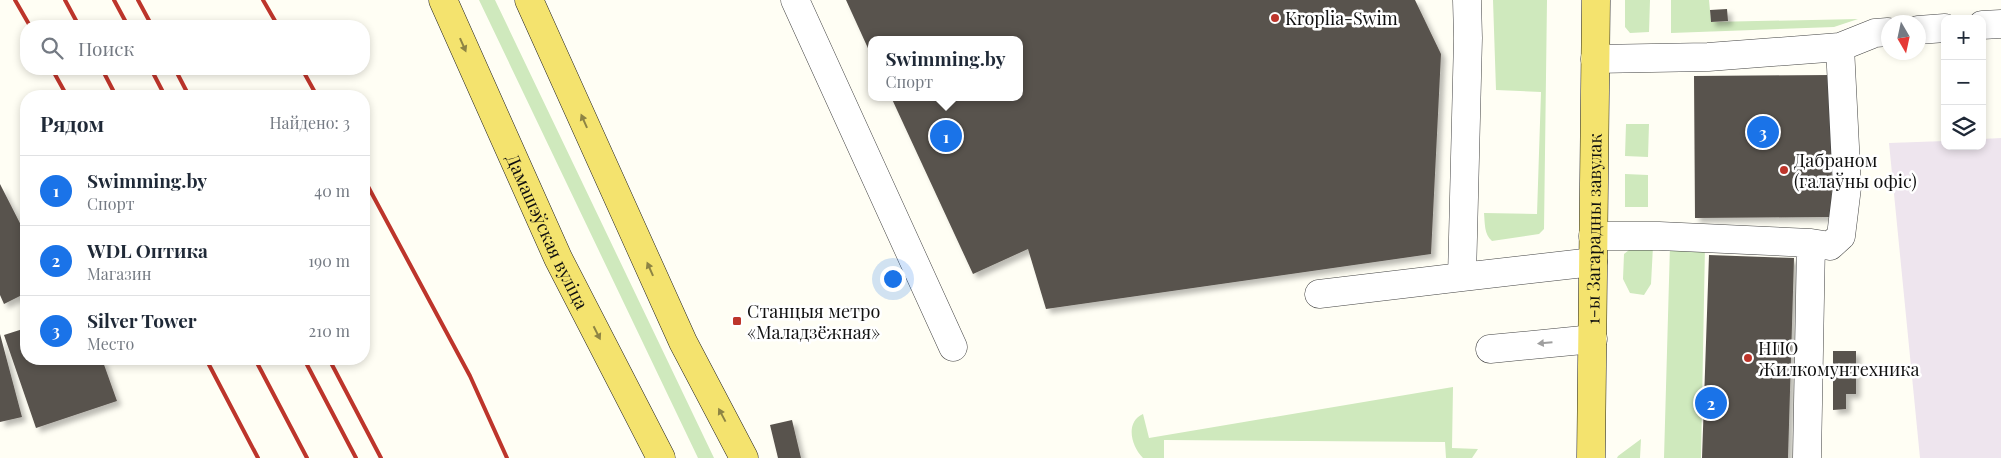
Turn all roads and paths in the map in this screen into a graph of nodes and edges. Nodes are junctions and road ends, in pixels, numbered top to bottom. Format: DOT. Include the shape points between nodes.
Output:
graph roads {
  1 [pos="443,0"];
  2 [pos="529,0"];
  3 [pos="795,0"];
  4 [pos="1449,0"];
  5 [pos="1467,0"];
  6 [pos="1596,0"];
  7 [pos="2001,24"];
  8 [pos="1986,26"];
  9 [pos="1941,28"];
  10 [pos="1926,29"];
  11 [pos="1881,33"];
  12 [pos="1468,38"];
  13 [pos="1840,46"];
  14 [pos="1595,59"];
  15 [pos="1811,243"];
  16 [pos="1593,249"];
  17 [pos="1462,277"];
  18 [pos="1319,294"];
  19 [pos="1593,339"];
  20 [pos="953,347"];
  21 [pos="1490,349"];
  22 [pos="661,458"];
  23 [pos="744,458"];
  24 [pos="1591,458"];
  25 [pos="1807,458"];
  1 -- 22 [label="main road, Дамашэўская вуліца, one-way" via="558,258"];
  23 -- 2 [label="main road, one-way" via="684,342"];
  3 -- 20 [label="lane"];
  4 -- 12 [label="lane"];
  5 -- 12 [label="lane"];
  6 -- 14 [label="main road, 1-ы Загарадны завулак"];
  7 -- 8 [label="lane"];
  9 -- 10 [label="lane"];
  11 -- 13 [label="lane"];
  12 -- 17 [label="lane"];
  13 -- 14 [label="lane" via="1708,57"];
  13 -- 15 [label="lane" via="1847,187 1841,236 1830,246"];
  14 -- 16 [label="main road, 1-ы Загарадны завулак"];
  15 -- 16 [label="lane" via="1659,236"];
  15 -- 25 [label="lane"];
  16 -- 17 [label="lane"];
  16 -- 19 [label="main road, 1-ы Загарадны завулак"];
  17 -- 18 [label="lane"];
  19 -- 21 [label="lane, one-way"];
  19 -- 24 [label="main road, 1-ы Загарадны завулак"];
}
